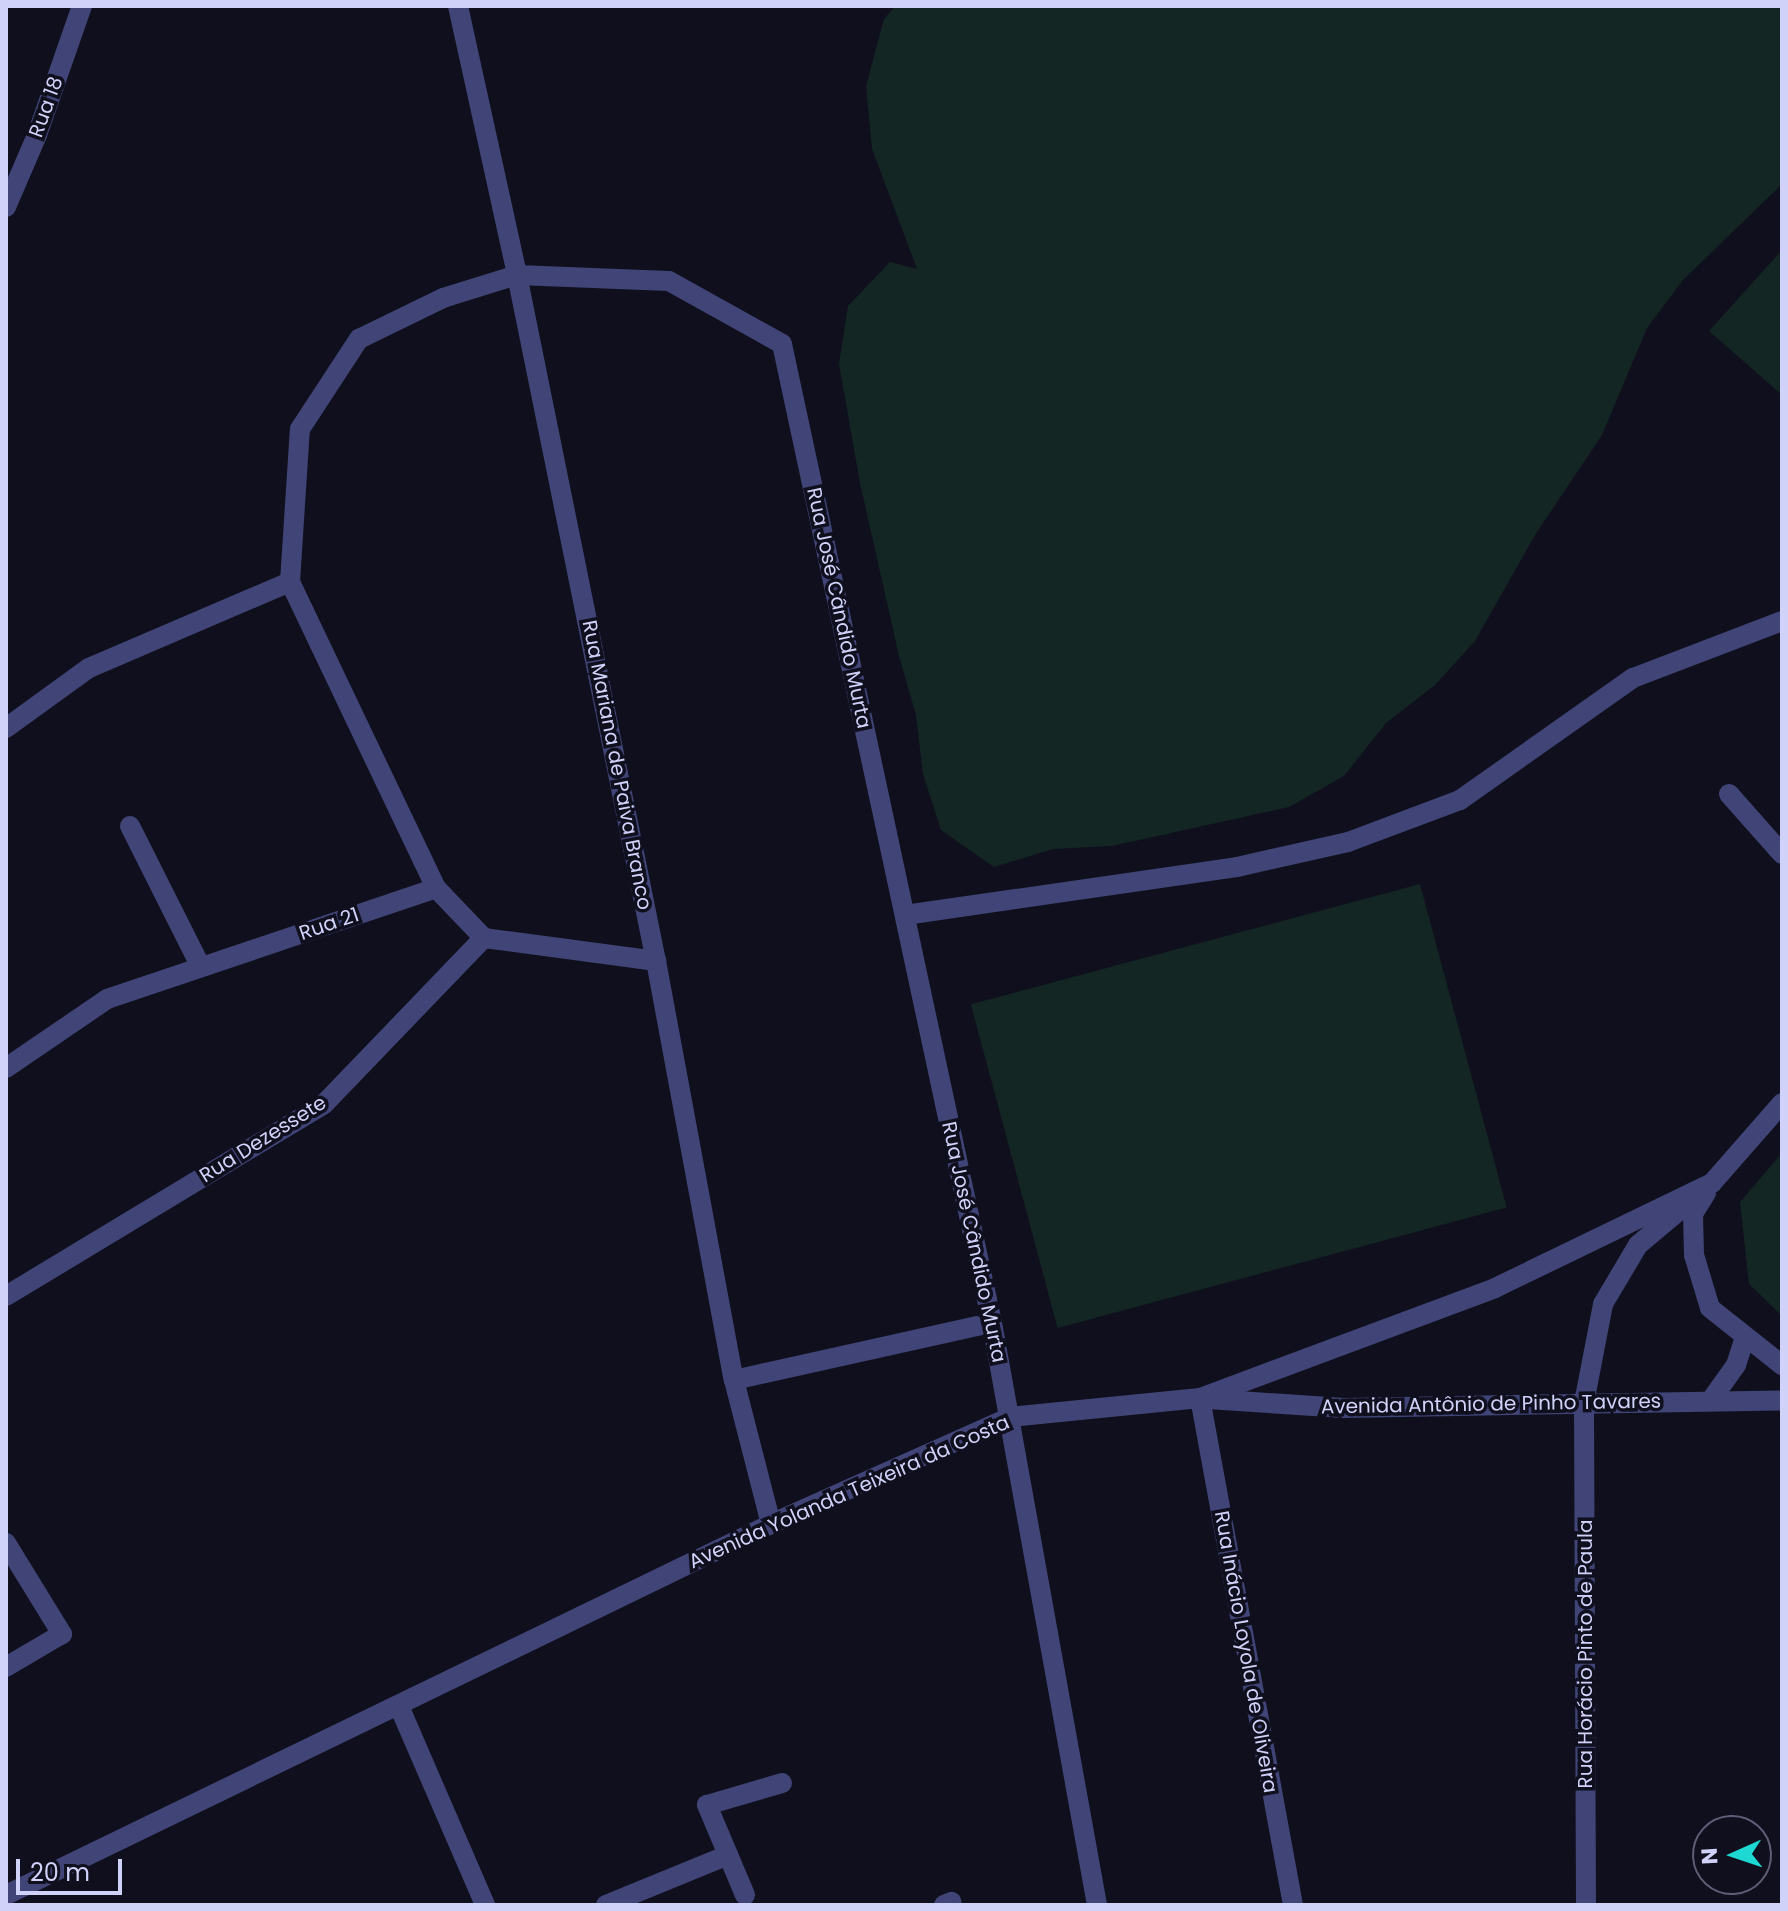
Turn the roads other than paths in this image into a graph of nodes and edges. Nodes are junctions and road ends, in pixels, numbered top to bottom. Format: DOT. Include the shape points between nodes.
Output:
graph roads {
  1 [pos="82,6"];
  2 [pos="458,6"];
  3 [pos="6,207"];
  4 [pos="517,275"];
  5 [pos="290,582"];
  6 [pos="1782,621"];
  7 [pos="6,728"];
  8 [pos="1729,794"];
  9 [pos="130,826"];
  10 [pos="1782,854"];
  11 [pos="436,888"];
  12 [pos="905,915"];
  13 [pos="484,938"];
  14 [pos="656,961"];
  15 [pos="201,967"];
  16 [pos="6,1068"];
  17 [pos="1782,1103"];
  18 [pos="1712,1183"];
  19 [pos="6,1296"];
  20 [pos="992,1323"];
  21 [pos="1745,1337"];
  22 [pos="1782,1365"];
  23 [pos="734,1380"];
  24 [pos="1200,1398"];
  25 [pos="1711,1400"];
  26 [pos="1782,1400"];
  27 [pos="1584,1403"];
  28 [pos="1010,1417"];
  29 [pos="771,1524"];
  30 [pos="6,1543"];
  31 [pos="6,1667"];
  32 [pos="399,1706"];
  33 [pos="782,1783"];
  34 [pos="728,1855"];
  35 [pos="6,1895"];
  36 [pos="745,1895"];
  37 [pos="485,1905"];
  38 [pos="606,1905"];
  39 [pos="1097,1905"];
  40 [pos="1293,1905"];
  41 [pos="1586,1905"];
  1 -- 3 [label="street, Rua 18"];
  2 -- 4 [label="street, Rua Mariana de Paiva Branco"];
  4 -- 5 [label="street, Rua José Cândido Murta" via="443,298 359,339 300,429"];
  4 -- 12 [label="street, Rua José Cândido Murta" via="669,281 782,344"];
  4 -- 14 [label="street, Rua Mariana de Paiva Branco"];
  5 -- 7 [label="street" via="89,668"];
  5 -- 11 [label="street, Rua José Cândido Murta"];
  6 -- 12 [label="street" via="1633,678 1460,800 1348,842 1237,867"];
  8 -- 10 [label="street"];
  9 -- 15 [label="street"];
  11 -- 13 [label="street"];
  11 -- 15 [label="street, Rua 21"];
  12 -- 20 [label="street, Rua José Cândido Murta"];
  13 -- 14 [label="street"];
  13 -- 19 [label="street, Rua Dezessete" via="324,1104"];
  14 -- 23 [label="street, Rua Mariana de Paiva Branco"];
  15 -- 16 [label="street, Rua 21" via="107,999"];
  17 -- 18 [label="street, Avenida Yolanda Teixeira da Costa"];
  18 -- 21 [label="street" via="1693,1214 1694,1255 1710,1308"];
  18 -- 24 [label="street, Avenida Yolanda Teixeira da Costa" via="1495,1288"];
  18 -- 27 [label="street, Rua Horácio Pinto de Paula" via="1638,1245 1603,1304"];
  20 -- 23 [label="street"];
  20 -- 28 [label="street, Rua José Cândido Murta"];
  21 -- 22 [label="street"];
  21 -- 25 [label="street" via="1736,1365"];
  23 -- 29 [label="street, Rua Mariana de Paiva Branco"];
  24 -- 27 [label="street, Avenida Antônio de Pinho Tavares" via="1344,1408"];
  24 -- 28 [label="street, Avenida Yolanda Teixeira da Costa"];
  24 -- 40 [label="street, Rua Inácio Loyola de Oliveira"];
  25 -- 26 [label="street, Avenida Antônio de Pinho Tavares"];
  25 -- 27 [label="street, Avenida Antônio de Pinho Tavares"];
  27 -- 41 [label="street, Rua Horácio Pinto de Paula"];
  28 -- 29 [label="street, Avenida Yolanda Teixeira da Costa"];
  28 -- 39 [label="street, Rua José Cândido Murta"];
  29 -- 32 [label="street, Avenida Yolanda Teixeira da Costa"];
  30 -- 31 [label="street" via="62,1634"];
  32 -- 35 [label="street, Avenida Yolanda Teixeira da Costa"];
  32 -- 37 [label="street"];
  33 -- 34 [label="street" via="707,1805"];
  34 -- 36 [label="street"];
  34 -- 38 [label="street"];
}
